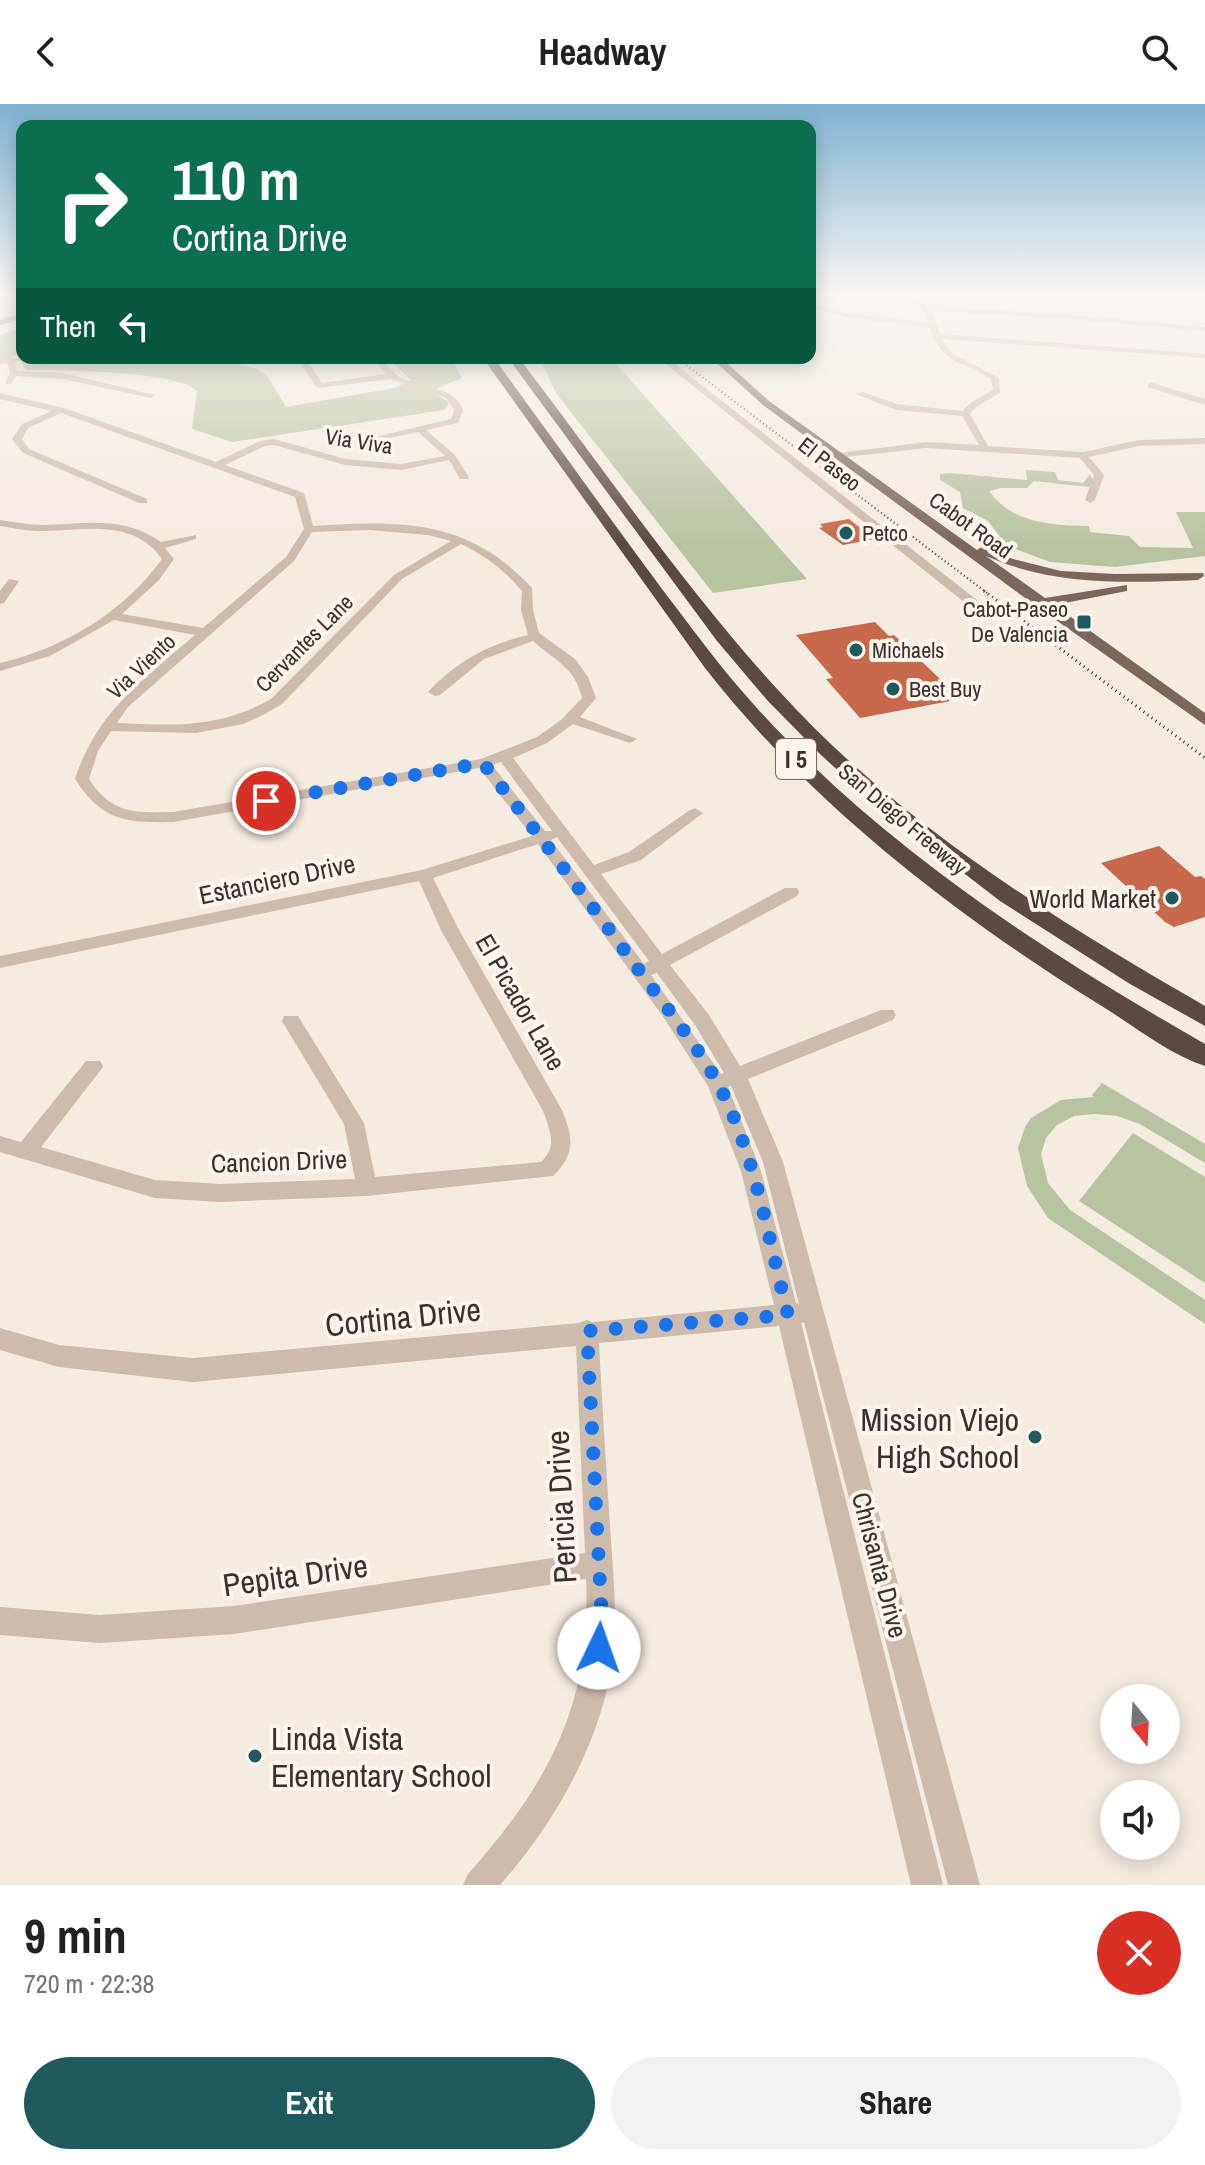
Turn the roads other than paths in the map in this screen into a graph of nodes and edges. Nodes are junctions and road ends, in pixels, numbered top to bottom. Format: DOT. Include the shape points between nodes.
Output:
graph roads {
  1 [pos="74,378"];
  2 [pos="314,378"];
  3 [pos="378,378"];
  4 [pos="396,378"];
  5 [pos="502,378"];
  6 [pos="530,378"];
  7 [pos="536,378"];
  8 [pos="688,378"];
  9 [pos="738,378"];
  10 [pos="993,378"];
  11 [pos="1150,385"];
  12 [pos="537,386"];
  13 [pos="860,394"];
  14 [pos="151,395"];
  15 [pos="0,396"];
  16 [pos="1205,402"];
  17 [pos="61,410"];
  18 [pos="965,414"];
  19 [pos="420,429"];
  20 [pos="380,437"];
  21 [pos="1205,441"];
  22 [pos="984,449"];
  23 [pos="1083,455"];
  24 [pos="452,457"];
  25 [pos="842,458"];
  26 [pos="217,465"];
  27 [pos="464,477"];
  28 [pos="1090,500"];
  29 [pos="143,501"];
  30 [pos="0,523"];
  31 [pos="309,529"];
  32 [pos="949,535"];
  33 [pos="192,537"];
  34 [pos="462,539"];
  35 [pos="160,546"];
  36 [pos="1202,575"];
  37 [pos="13,581"];
  38 [pos="0,600"];
  39 [pos="973,603"];
  40 [pos="1041,603"];
  41 [pos="111,616"];
  42 [pos="207,633"];
  43 [pos="533,637"];
  44 [pos="0,667"];
  45 [pos="435,692"];
  46 [pos="573,719"];
  47 [pos="1205,720"];
  48 [pos="109,727"];
  49 [pos="630,739"];
  50 [pos="504,756"];
  51 [pos="483,763"];
  52 [pos="695,813"];
  53 [pos="551,835"];
  54 [pos="589,872"];
  55 [pos="424,875"];
  56 [pos="791,892"];
  57 [pos="0,962"];
  58 [pos="650,968"];
  59 [pos="887,1015"];
  60 [pos="1205,1017"];
  61 [pos="291,1021"];
  62 [pos="1205,1056"];
  63 [pos="93,1066"];
  64 [pos="727,1080"];
  65 [pos="0,1144"];
  66 [pos="25,1152"];
  67 [pos="560,1158"];
  68 [pos="367,1187"];
  69 [pos="815,1313"];
  70 [pos="788,1315"];
  71 [pos="587,1331"];
  72 [pos="0,1339"];
  73 [pos="598,1564"];
  74 [pos="0,1621"];
  75 [pos="479,1885"];
  76 [pos="927,1885"];
  77 [pos="964,1885"];
  1 -- 14 [label="street"];
  2 -- 3 [label="street" via="320,386"];
  4 -- 19 [label="street" via="455,402 455,421"];
  5 -- 62 [label="highway, San Diego Freeway / I 5" via="691,639 803,765 866,824 1017,940 1102,998"];
  6 -- 12 [label="highway, San Diego Freeway / I 5"];
  7 -- 12 [label="highway"];
  8 -- 39 [label="street, El Paseo"];
  9 -- 25 [label="main road, Cabot Road"];
  10 -- 18 [label="street" via="997,391"];
  11 -- 16 [label="street"];
  12 -- 60 [label="highway, San Diego Freeway / I 5" via="723,637 800,726 877,796 973,870"];
  13 -- 18 [label="street" via="896,407"];
  15 -- 17 [label="street"];
  17 -- 26 [label="street"];
  17 -- 29 [label="street" via="25,426 17,439 26,451"];
  18 -- 22 [label="street"];
  19 -- 20 [label="street"];
  19 -- 24 [label="street"];
  21 -- 23 [label="street" via="1149,442"];
  22 -- 23 [label="street"];
  22 -- 25 [label="street" via="915,449"];
  23 -- 28 [label="street" via="1099,475"];
  24 -- 26 [label="street, Via Viva" via="401,467 345,462 274,442"];
  24 -- 27 [label="street"];
  25 -- 32 [label="main road, Cabot Road"];
  26 -- 31 [label="street" via="300,495"];
  30 -- 35 [label="street" via="123,527"];
  31 -- 34 [label="street" via="406,527"];
  31 -- 42 [label="street, Via Viento" via="290,559"];
  32 -- 36 [label="main road" via="1017,565 1072,577"];
  32 -- 40 [label="main road, Cabot Road"];
  33 -- 35 [label="street"];
  34 -- 43 [label="street" via="491,554 528,590 525,610"];
  34 -- 48 [label="street, Cervantes Lane" via="398,577 262,712 201,730"];
  35 -- 41 [label="street" via="168,559 158,577"];
  36 -- 40 [label="main road"];
  37 -- 38 [label="street"];
  40 -- 47 [label="main road, Cabot Road"];
  41 -- 42 [label="street"];
  41 -- 44 [label="street" via="50,653"];
  42 -- 48 [label="street, Via Viento" via="123,704"];
  43 -- 45 [label="street" via="476,655"];
  43 -- 46 [label="street" via="582,677 589,698"];
  46 -- 49 [label="street"];
  46 -- 50 [label="street" via="554,735"];
  48 -- 51 [label="street, Via Viento" via="91,751 82,779 94,801 129,818 173,817"];
  50 -- 51 [label="street, Via Viento"];
  50 -- 53 [label="street, Chrisanta Drive"];
  51 -- 53 [label="street, Chrisanta Drive"];
  52 -- 54 [label="street" via="635,856"];
  53 -- 54 [label="street, Chrisanta Drive"];
  53 -- 55 [label="street, Estanciero Drive"];
  53 -- 58 [label="street, Chrisanta Drive"];
  54 -- 58 [label="street, Chrisanta Drive"];
  55 -- 57 [label="street, Estanciero Drive"];
  55 -- 67 [label="street, El Picador Lane" via="552,1110 563,1141"];
  56 -- 58 [label="street"];
  58 -- 64 [label="street, Chrisanta Drive"];
  59 -- 64 [label="street"];
  61 -- 68 [label="street" via="354,1123"];
  63 -- 66 [label="street"];
  64 -- 69 [label="street, Chrisanta Drive" via="773,1162"];
  64 -- 70 [label="street, Chrisanta Drive"];
  65 -- 66 [label="street, Cancion Drive"];
  66 -- 68 [label="street, Cancion Drive" via="155,1189 220,1193"];
  67 -- 68 [label="street, Cancion Drive" via="546,1170"];
  69 -- 70 [label="street, Cortina Drive"];
  69 -- 77 [label="street, Chrisanta Drive"];
  70 -- 71 [label="street, Cortina Drive"];
  70 -- 76 [label="street, Chrisanta Drive"];
  71 -- 72 [label="street, Cortina Drive" via="193,1370 59,1356"];
  71 -- 73 [label="street, Pericia Drive"];
  73 -- 74 [label="street, Pepita Drive" via="234,1620 100,1629"];
  73 -- 75 [label="street, Pericia Drive" via="602,1623 585,1713 551,1792 515,1846"];
}
